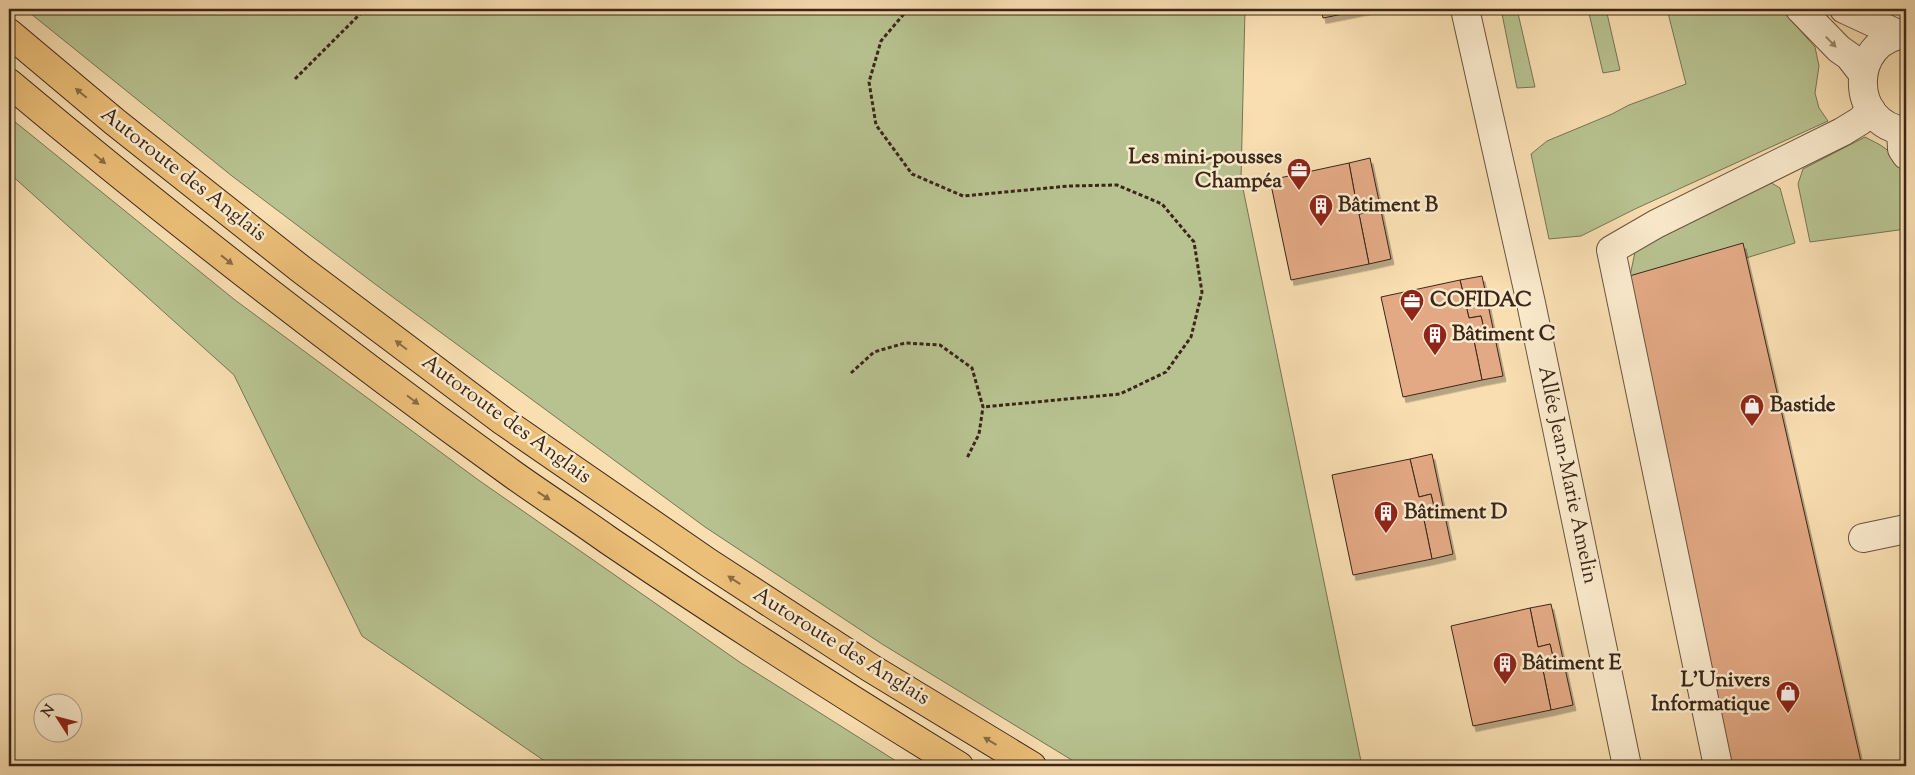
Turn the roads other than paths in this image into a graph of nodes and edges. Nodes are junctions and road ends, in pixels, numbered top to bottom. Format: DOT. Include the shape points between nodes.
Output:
graph roads {
  1 [pos="1465,9"];
  2 [pos="1800,9"];
  3 [pos="1844,9"];
  4 [pos="9,33"];
  5 [pos="1902,34"];
  6 [pos="1863,74"];
  7 [pos="9,83"];
  8 [pos="1871,110"];
  9 [pos="1905,138"];
  10 [pos="1906,529"];
  11 [pos="1863,538"];
  12 [pos="959,766"];
  13 [pos="1032,766"];
  14 [pos="1627,766"];
  15 [pos="1718,766"];
  1 -- 14 [label="street, Allée Jean-Marie Amelin" via="1531,304"];
  2 -- 6 [label="street, one-way"];
  3 -- 5 [label="street"];
  13 -- 4 [label="highway, Autoroute des Anglais, one-way" via="869,667 717,568 503,421 302,270 115,122"];
  5 -- 6 [label="street" via="1882,43 1870,56"];
  6 -- 8 [label="street" via="1862,86"];
  7 -- 12 [label="highway, Autoroute des Anglais, one-way" via="103,162 272,295 512,474 702,604"];
  8 -- 9 [label="street" via="1879,120"];
  8 -- 15 [label="street" via="1842,132 1656,224 1611,250"];
  10 -- 11 [label="street"];
}
